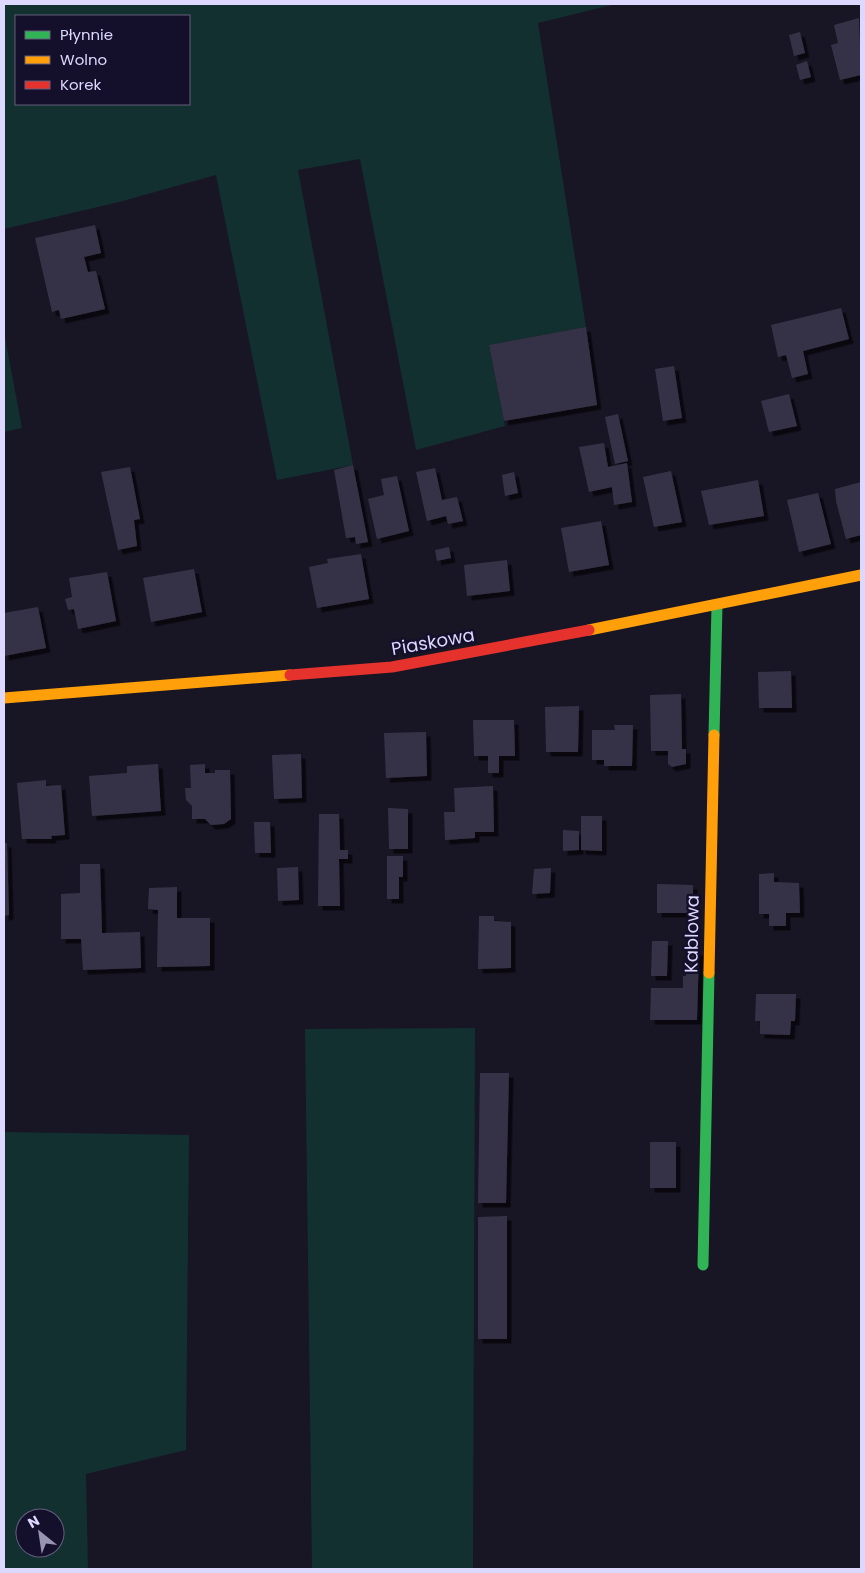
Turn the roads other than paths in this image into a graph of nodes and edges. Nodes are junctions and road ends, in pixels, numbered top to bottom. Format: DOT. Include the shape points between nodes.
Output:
graph roads {
  1 [pos="861,574"];
  2 [pos="717,604"];
  3 [pos="4,698"];
  4 [pos="703,1265"];
  1 -- 2 [label="street, Piaskowa"];
  2 -- 3 [label="street, Piaskowa" via="392,667"];
  2 -- 4 [label="street, Kablowa"];
}
